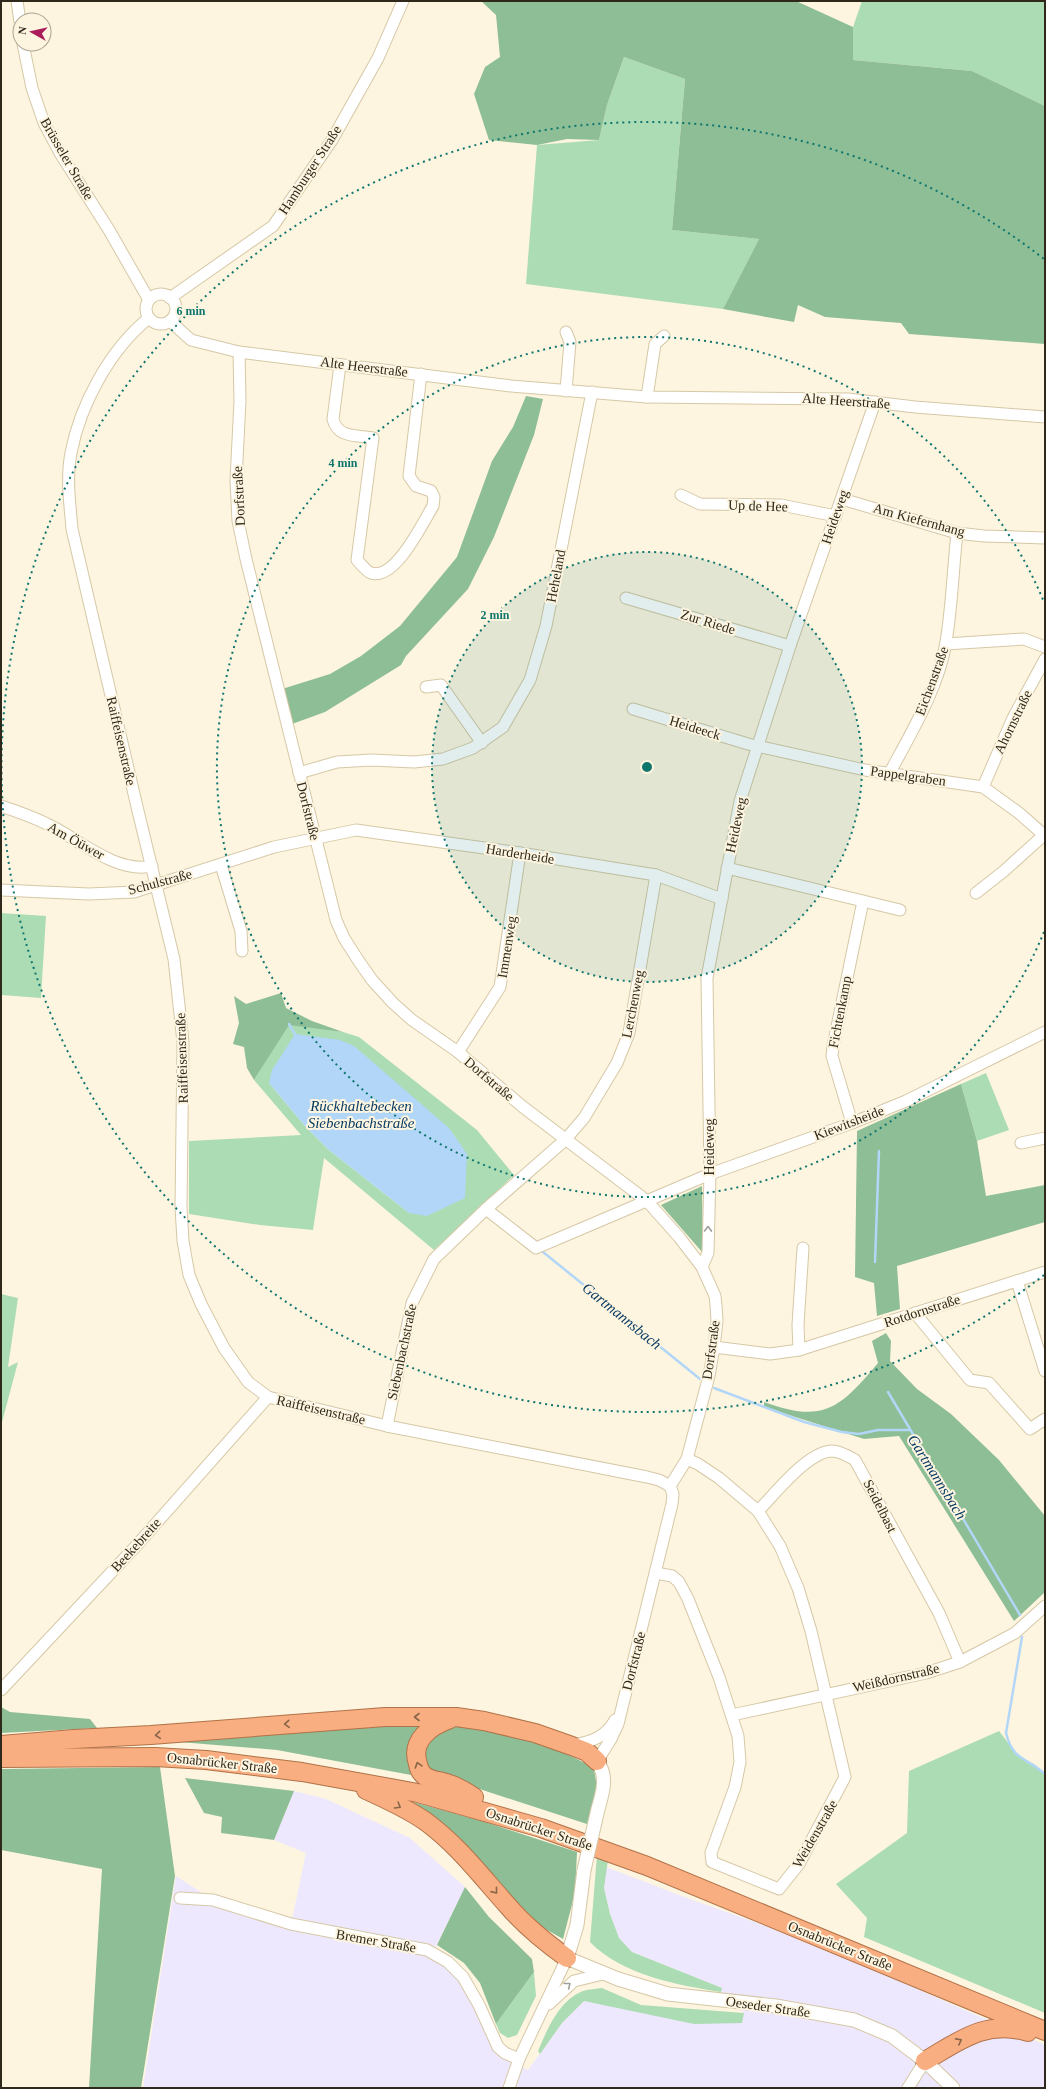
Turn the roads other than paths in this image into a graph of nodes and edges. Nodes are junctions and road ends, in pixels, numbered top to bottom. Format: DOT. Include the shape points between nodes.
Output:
graph roads {
  1 [pos="17,1"];
  2 [pos="403,1"];
  3 [pos="19,12"];
  4 [pos="25,52"];
  5 [pos="152,298"];
  6 [pos="170,298"];
  7 [pos="149,318"];
  8 [pos="170,321"];
  9 [pos="566,332"];
  10 [pos="664,336"];
  11 [pos="239,352"];
  12 [pos="340,365"];
  13 [pos="421,374"];
  14 [pos="566,390"];
  15 [pos="592,392"];
  16 [pos="647,397"];
  17 [pos="875,402"];
  18 [pos="1045,417"];
  19 [pos="681,496"];
  20 [pos="842,499"];
  21 [pos="836,516"];
  22 [pos="957,533"];
  23 [pos="1045,538"];
  24 [pos="626,598"];
  25 [pos="946,644"];
  26 [pos="790,646"];
  27 [pos="1045,647"];
  28 [pos="1045,659"];
  29 [pos="426,686"];
  30 [pos="633,709"];
  31 [pos="482,743"];
  32 [pos="758,744"];
  33 [pos="298,773"];
  34 [pos="888,774"];
  35 [pos="983,787"];
  36 [pos="1,806"];
  37 [pos="1044,834"];
  38 [pos="315,838"];
  39 [pos="520,853"];
  40 [pos="221,865"];
  41 [pos="152,866"];
  42 [pos="727,868"];
  43 [pos="656,875"];
  44 [pos="157,886"];
  45 [pos="1,890"];
  46 [pos="976,893"];
  47 [pos="722,899"];
  48 [pos="863,901"];
  49 [pos="900,910"];
  50 [pos="242,951"];
  51 [pos="1045,1033"];
  52 [pos="458,1052"];
  53 [pos="852,1123"];
  54 [pos="1045,1138"];
  55 [pos="565,1140"];
  56 [pos="1021,1143"];
  57 [pos="710,1174"];
  58 [pos="647,1201"];
  59 [pos="486,1209"];
  60 [pos="803,1248"];
  61 [pos="702,1268"];
  62 [pos="1045,1272"];
  63 [pos="1017,1281"];
  64 [pos="915,1313"];
  65 [pos="714,1347"];
  66 [pos="799,1350"];
  67 [pos="1045,1371"];
  68 [pos="268,1397"];
  69 [pos="1045,1419"];
  70 [pos="387,1426"];
  71 [pos="687,1459"];
  72 [pos="670,1486"];
  73 [pos="758,1511"];
  74 [pos="656,1573"];
  75 [pos="1045,1606"];
  76 [pos="960,1662"];
  77 [pos="1,1690"];
  78 [pos="825,1694"];
  79 [pos="625,1698"];
  80 [pos="732,1715"];
  81 [pos="456,1717"];
  82 [pos="1,1745"];
  83 [pos="572,1746"];
  84 [pos="1,1758"];
  85 [pos="597,1760"];
  86 [pos="338,1777"];
  87 [pos="474,1796"];
  88 [pos="180,1898"];
  89 [pos="567,1958"];
  90 [pos="603,1974"];
  91 [pos="542,2012"];
  92 [pos="1045,2020"];
  93 [pos="1045,2031"];
  94 [pos="1045,2038"];
  95 [pos="519,2059"];
  96 [pos="925,2061"];
  97 [pos="509,2088"];
  98 [pos="908,2088"];
  99 [pos="953,2088"];
  1 -- 3 [label="street"];
  2 -- 6 [label="street, Hamburger Straße" via="378,58 332,140 273,226"];
  4 -- 5 [label="street, Brüsseler Straße" via="32,88 44,123 60,153"];
  5 -- 6 [label="street" via="166,295"];
  5 -- 7 [label="street" via="146,309"];
  6 -- 8 [label="street" via="175,309"];
  7 -- 8 [label="street" via="156,323"];
  7 -- 41 [label="street, Raiffeisenstraße" via="136,328 90,393 78,422 70,454 68,482 72,529"];
  8 -- 11 [label="street, Alte Heerstraße" via="191,340"];
  9 -- 14 [label="street" via="570,342"];
  10 -- 16 [label="street" via="655,344"];
  11 -- 12 [label="street, Alte Heerstraße"];
  11 -- 33 [label="street, Dorfstraße" via="240,401 236,480 238,521"];
  12 -- 13 [label="street, Alte Heerstraße"];
  12 -- 13 [label="street" via="333,419 335,427 342,434 373,438 357,560 370,572 380,574 387,572 396,564 433,506 434,497 431,491 416,486 409,476"];
  13 -- 14 [label="street, Alte Heerstraße" via="511,386"];
  14 -- 15 [label="street, Alte Heerstraße"];
  15 -- 16 [label="street, Alte Heerstraße"];
  15 -- 31 [label="street, Heheland" via="546,626 530,680 503,727"];
  16 -- 17 [label="street, Alte Heerstraße" via="816,397"];
  17 -- 18 [label="street, Alte Heerstraße"];
  17 -- 20 [label="street, Heideweg"];
  19 -- 21 [label="street, Up de Hee" via="700,504 781,505"];
  20 -- 21 [label="street, Heideweg"];
  20 -- 22 [label="street, Am Kiefernhang"];
  21 -- 26 [label="street, Heideweg"];
  22 -- 23 [label="street, Am Kiefernhang"];
  22 -- 25 [label="street, Eichenstraße"];
  24 -- 26 [label="street, Zur Riede"];
  25 -- 27 [label="street" via="1024,639"];
  25 -- 34 [label="street, Eichenstraße" via="933,686"];
  26 -- 32 [label="street, Heideweg"];
  28 -- 35 [label="street, Ahornstraße" via="1013,718"];
  29 -- 31 [label="street" via="441,685"];
  30 -- 32 [label="street, Heideeck" via="748,744"];
  31 -- 33 [label="street, Heheland" via="443,759 414,762 337,762"];
  32 -- 34 [label="street, Pappelgraben"];
  32 -- 42 [label="street, Heideweg" via="740,801"];
  33 -- 38 [label="street, Dorfstraße"];
  34 -- 35 [label="street, Pappelgraben"];
  35 -- 37 [label="street, Pappelgraben"];
  36 -- 41 [label="street, Am Öüwer" via="45,823 115,863 140,869"];
  37 -- 46 [label="street"];
  38 -- 39 [label="street, Harderheide" via="356,830"];
  38 -- 40 [label="street, Schulstraße" via="274,847"];
  38 -- 52 [label="street, Dorfstraße" via="336,920 358,960 372,980 412,1020"];
  39 -- 43 [label="street, Harderheide"];
  39 -- 52 [label="street, Immenweg" via="500,987"];
  40 -- 44 [label="street, Schulstraße"];
  40 -- 50 [label="street" via="241,931"];
  41 -- 44 [label="street, Raiffeisenstraße"];
  42 -- 47 [label="street, Heideweg"];
  42 -- 48 [label="street"];
  43 -- 47 [label="street, Harderheide"];
  43 -- 55 [label="street, Lerchenweg" via="630,1033 617,1063 584,1118"];
  44 -- 45 [label="street, Schulstraße" via="134,892 89,894"];
  44 -- 68 [label="street, Raiffeisenstraße" via="174,959 183,1024 181,1208 189,1275 224,1348 248,1382"];
  47 -- 57 [label="street, Heideweg" via="707,978"];
  48 -- 49 [label="street"];
  48 -- 53 [label="street, Fichtenkamp" via="832,1056"];
  51 -- 53 [label="street, Kiewitsheide" via="906,1101"];
  52 -- 55 [label="street, Dorfstraße"];
  53 -- 57 [label="street, Kiewitsheide"];
  54 -- 56 [label="street"];
  55 -- 58 [label="street, Dorfstraße"];
  55 -- 59 [label="street, Siebenbachstraße"];
  57 -- 58 [label="street, Kiewitsheide"];
  61 -- 57 [label="street, Heideweg, one-way" via="708,1253"];
  58 -- 59 [label="street" via="536,1248"];
  58 -- 61 [label="street, Dorfstraße"];
  59 -- 70 [label="street, Siebenbachstraße" via="434,1260 412,1303"];
  60 -- 66 [label="street"];
  61 -- 65 [label="street, Dorfstraße" via="716,1306"];
  62 -- 63 [label="street, Rotdornstraße"];
  63 -- 64 [label="street, Rotdornstraße"];
  63 -- 67 [label="street"];
  64 -- 66 [label="street, Rotdornstraße"];
  64 -- 69 [label="street" via="970,1380 989,1383 1030,1429"];
  65 -- 66 [label="street, Rotdornstraße" via="770,1354"];
  65 -- 71 [label="street, Dorfstraße"];
  68 -- 70 [label="street, Raiffeisenstraße"];
  68 -- 77 [label="street, Beekebreite" via="136,1546"];
  70 -- 72 [label="street, Raiffeisenstraße" via="647,1477"];
  71 -- 72 [label="street, Dorfstraße"];
  71 -- 73 [label="street, Weidenstraße" via="719,1478"];
  72 -- 74 [label="street, Dorfstraße" via="673,1494 672,1504"];
  73 -- 76 [label="street, Seidelbast" via="815,1456 832,1451 855,1460 939,1613"];
  73 -- 78 [label="street, Weidenstraße" via="780,1546 798,1588"];
  74 -- 79 [label="street, Dorfstraße"];
  74 -- 80 [label="street, Weidenstraße" via="672,1576 688,1598"];
  75 -- 76 [label="street, Weißdornstraße" via="1014,1633"];
  76 -- 78 [label="street, Weißdornstraße"];
  78 -- 80 [label="street, Weißdornstraße"];
  78 -- 80 [label="street, Weidenstraße" via="846,1777 799,1864 779,1889 712,1862 711,1853 736,1787 740,1762 738,1736"];
  79 -- 83 [label="street" via="614,1722 601,1736 587,1743"];
  79 -- 85 [label="street, Dorfstraße" via="611,1739"];
  81 -- 82 [label="highway, one-way" via="385,1717"];
  81 -- 83 [label="highway" via="484,1721"];
  87 -- 81 [label="highway, one-way" via="460,1788 428,1778 421,1773 417,1763 415,1754 423,1734 432,1727"];
  82 -- 87 [label="highway, Osnabrücker Straße" via="217,1751 340,1767"];
  83 -- 85 [label="highway" via="587,1752"];
  84 -- 86 [label="highway, Osnabrücker Straße" via="155,1757 253,1765"];
  85 -- 89 [label="street, bridge" via="605,1778 584,1870 577,1925"];
  86 -- 89 [label="highway, one-way" via="391,1801 425,1822 479,1871 536,1935"];
  86 -- 93 [label="highway, Osnabrücker Straße" via="418,1792 487,1811 655,1869"];
  87 -- 92 [label="highway, Osnabrücker Straße" via="546,1817 859,1942"];
  88 -- 95 [label="street, Bremer Straße" via="213,1900 291,1924 427,1950 448,1962 463,1977 498,2047"];
  89 -- 90 [label="street, Oeseder Straße"];
  89 -- 91 [label="street"];
  91 -- 90 [label="street, one-way" via="570,1983"];
  90 -- 96 [label="street, Oeseder Straße" via="668,1994 776,2006 854,2020 892,2036"];
  91 -- 95 [label="street"];
  96 -- 94 [label="highway, one-way" via="986,2028 1015,2028"];
  95 -- 97 [label="street"];
  96 -- 98 [label="street"];
  96 -- 99 [label="street, Oeseder Straße"];
}
